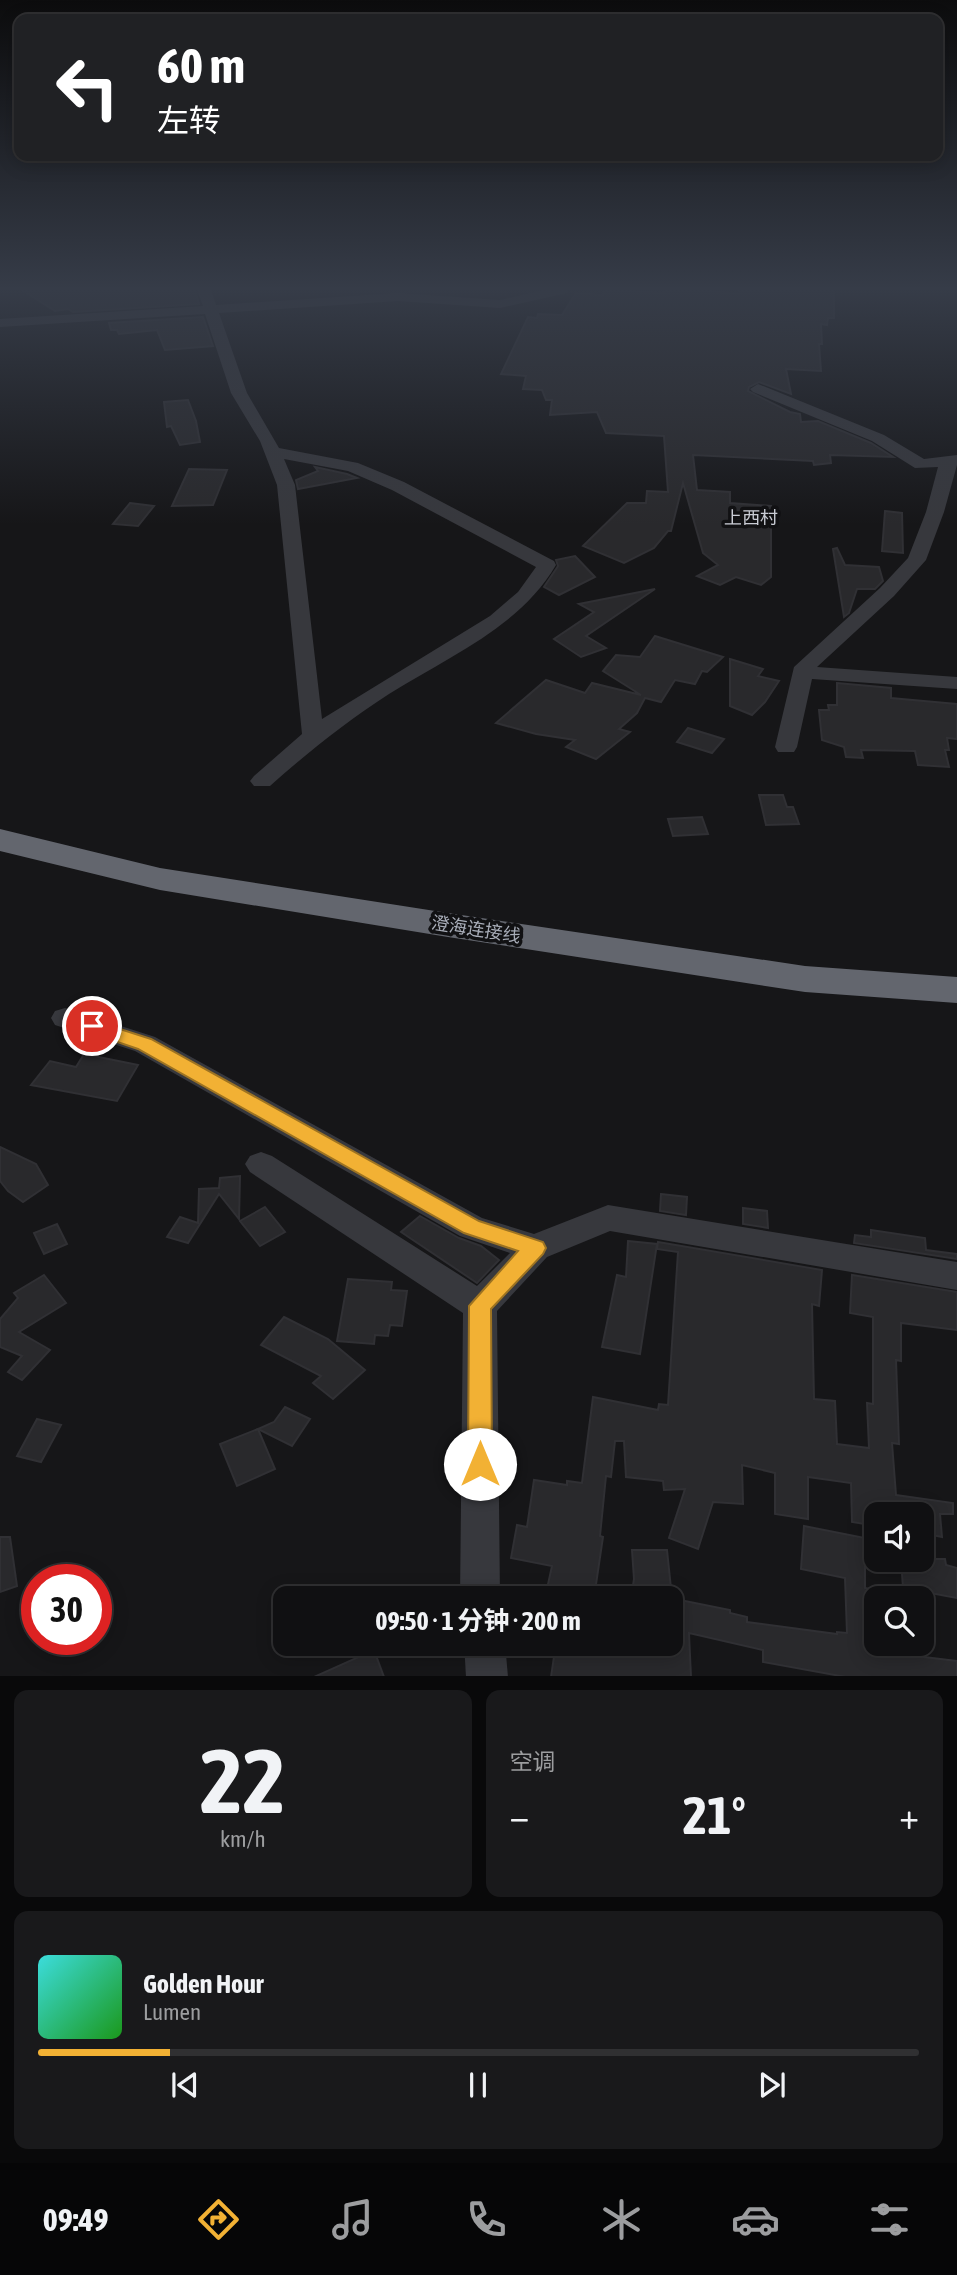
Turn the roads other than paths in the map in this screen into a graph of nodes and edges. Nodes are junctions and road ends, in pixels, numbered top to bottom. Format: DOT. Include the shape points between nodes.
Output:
graph roads {
  1 [pos="231,368"];
  2 [pos="758,389"];
  3 [pos="272,452"];
  4 [pos="953,461"];
  5 [pos="803,672"];
  6 [pos="957,683"];
  7 [pos="313,735"];
  8 [pos="786,747"];
  9 [pos="262,781"];
  10 [pos="0,841"];
  11 [pos="0,857"];
  12 [pos="957,990"];
  13 [pos="957,1007"];
  14 [pos="65,1017"];
  15 [pos="261,1164"];
  16 [pos="535,1248"];
  17 [pos="957,1276"];
  18 [pos="480,1306"];
  19 [pos="481,1586"];
  20 [pos="485,1656"];
  21 [pos="487,1676"];
  1 -- 3 [label="street" via="239,393"];
  2 -- 4 [label="street" via="878,438 921,464"];
  3 -- 7 [label="street" via="286,485"];
  3 -- 7 [label="street" via="352,467 398,486 547,565 541,578 499,621"];
  4 -- 5 [label="street" via="917,559"];
  5 -- 6 [label="street"];
  5 -- 8 [label="street"];
  7 -- 9 [label="street"];
  10 -- 12 [label="highway, 澄海连接线" via="160,879 448,925 805,979"];
  11 -- 13 [label="highway, 澄海连接线" via="147,892 443,943 806,995"];
  14 -- 16 [label="street" via="145,1044 471,1227"];
  15 -- 18 [label="street"];
  16 -- 17 [label="street" via="608,1218"];
  16 -- 18 [label="street"];
  18 -- 19 [label="street"];
  20 -- 21 [label="street"];
}
